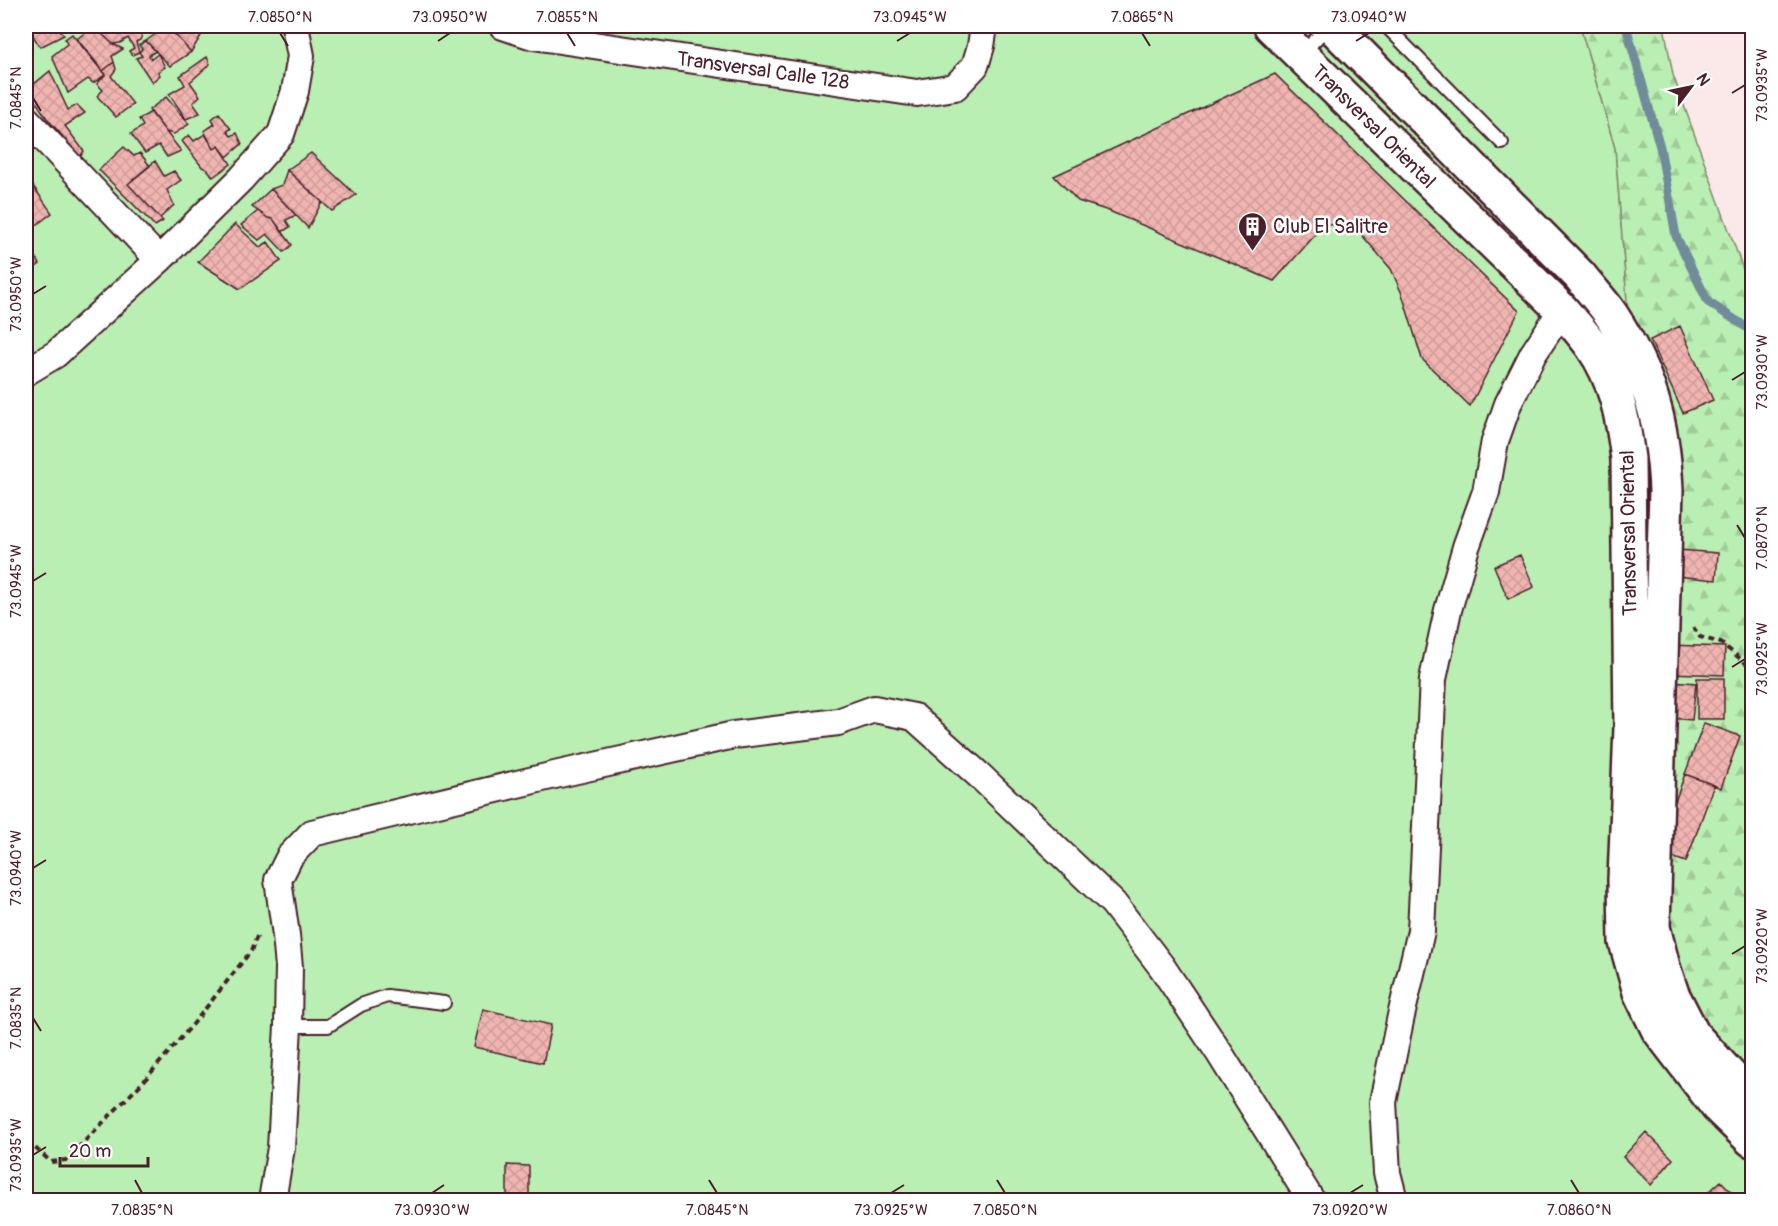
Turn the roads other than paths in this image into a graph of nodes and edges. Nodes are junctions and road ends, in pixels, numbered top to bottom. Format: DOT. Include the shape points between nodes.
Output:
graph roads {
  1 [pos="295,26"];
  2 [pos="503,26"];
  3 [pos="984,26"];
  4 [pos="1271,26"];
  5 [pos="1328,26"];
  6 [pos="1332,26"];
  7 [pos="1386,26"];
  8 [pos="1302,54"];
  9 [pos="26,119"];
  10 [pos="1502,143"];
  11 [pos="159,260"];
  12 [pos="1562,310"];
  13 [pos="26,372"];
  14 [pos="444,1003"];
  15 [pos="288,1026"];
  16 [pos="1752,1100"];
  17 [pos="1752,1140"];
  18 [pos="272,1200"];
  19 [pos="1311,1200"];
  20 [pos="1394,1200"];
  1 -- 11 [label="street" via="301,56 296,91 281,134"];
  2 -- 3 [label="street, Transversal Calle 128" via="533,36 917,93 955,87 975,66"];
  4 -- 8 [label="main road, Transversal Oriental"];
  5 -- 8 [label="lane"];
  6 -- 16 [label="main road, Transversal Oriental" via="1580,276 1611,314 1648,385 1658,418 1666,490 1653,927 1669,985 1693,1035"];
  7 -- 10 [label="lane"];
  8 -- 12 [label="main road, Transversal Oriental"];
  9 -- 11 [label="street"];
  11 -- 13 [label="street" via="56,354"];
  12 -- 17 [label="main road, Transversal Oriental" via="1592,346 1613,386 1624,420 1628,459 1631,727 1626,942 1640,992 1658,1029 1717,1106"];
  12 -- 20 [label="street" via="1533,354 1495,441 1486,492 1448,610 1433,679 1421,931 1383,1102 1387,1173"];
  14 -- 15 [label="lane" via="387,996 362,1005 328,1026"];
  15 -- 18 [label="street" via="281,1148"];
  15 -- 19 [label="street" via="289,967 278,880 290,856 312,833 734,735 838,722 874,708 914,717 1113,903 1175,986"];
}
